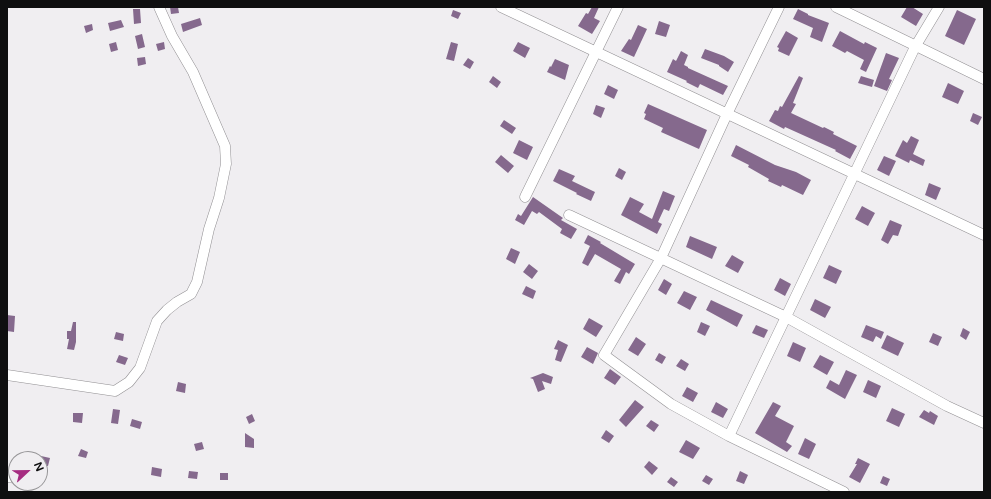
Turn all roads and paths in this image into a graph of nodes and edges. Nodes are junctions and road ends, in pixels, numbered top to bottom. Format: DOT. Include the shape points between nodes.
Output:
graph roads {
  1 [pos="158,7"];
  2 [pos="501,7"];
  3 [pos="618,7"];
  4 [pos="779,7"];
  5 [pos="836,7"];
  6 [pos="939,7"];
  7 [pos="915,46"];
  8 [pos="596,52"];
  9 [pos="984,80"];
  10 [pos="727,114"];
  11 [pos="854,174"];
  12 [pos="525,197"];
  13 [pos="569,215"];
  14 [pos="984,235"];
  15 [pos="661,258"];
  16 [pos="786,317"];
  17 [pos="7,375"];
  18 [pos="984,423"];
  19 [pos="729,436"];
  20 [pos="844,492"];
  1 -- 17 [label="street" via="193,72 224,146 226,164 197,282 191,294 166,310 157,321 140,368 129,382 115,391"];
  2 -- 8 [label="street"];
  3 -- 8 [label="street"];
  4 -- 10 [label="street"];
  5 -- 7 [label="street"];
  6 -- 7 [label="street"];
  7 -- 9 [label="street"];
  7 -- 11 [label="street"];
  8 -- 10 [label="street"];
  8 -- 12 [label="street"];
  10 -- 11 [label="street"];
  10 -- 15 [label="street"];
  11 -- 14 [label="street"];
  11 -- 16 [label="street"];
  13 -- 15 [label="street"];
  15 -- 16 [label="street"];
  15 -- 19 [label="street" via="604,355 671,404"];
  16 -- 18 [label="street" via="947,406"];
  16 -- 19 [label="street"];
  19 -- 20 [label="street"];
}
